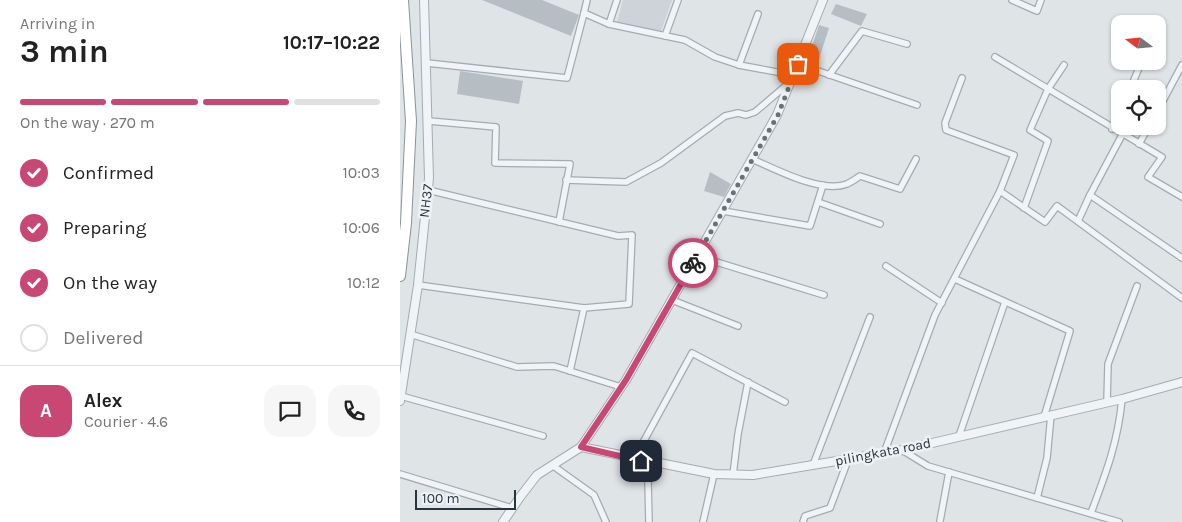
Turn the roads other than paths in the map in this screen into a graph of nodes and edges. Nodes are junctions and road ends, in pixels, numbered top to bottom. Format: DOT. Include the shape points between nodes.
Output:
graph roads {
  1 [pos="403,0"];
  2 [pos="424,0"];
  3 [pos="587,0"];
  4 [pos="617,0"];
  5 [pos="678,0"];
  6 [pos="823,0"];
  7 [pos="1012,0"];
  8 [pos="1041,0"];
  9 [pos="584,13"];
  10 [pos="758,14"];
  11 [pos="610,24"];
  12 [pos="665,36"];
  13 [pos="908,44"];
  14 [pos="995,57"];
  15 [pos="427,64"];
  16 [pos="739,64"];
  17 [pos="798,64"];
  18 [pos="1182,65"];
  19 [pos="1064,66"];
  20 [pos="829,75"];
  21 [pos="792,78"];
  22 [pos="962,78"];
  23 [pos="1048,90"];
  24 [pos="1166,95"];
  25 [pos="917,105"];
  26 [pos="429,121"];
  27 [pos="1111,128"];
  28 [pos="1122,135"];
  29 [pos="1144,135"];
  30 [pos="1139,144"];
  31 [pos="752,159"];
  32 [pos="916,160"];
  33 [pos="566,180"];
  34 [pos="824,185"];
  35 [pos="428,190"];
  36 [pos="1000,191"];
  37 [pos="1090,195"];
  38 [pos="1182,197"];
  39 [pos="818,202"];
  40 [pos="1024,208"];
  41 [pos="723,211"];
  42 [pos="1078,221"];
  43 [pos="559,222"];
  44 [pos="880,224"];
  45 [pos="697,256"];
  46 [pos="1182,258"];
  47 [pos="886,266"];
  48 [pos="400,276"];
  49 [pos="955,279"];
  50 [pos="418,285"];
  51 [pos="1137,286"];
  52 [pos="1182,287"];
  53 [pos="824,296"];
  54 [pos="1180,296"];
  55 [pos="672,300"];
  56 [pos="1005,302"];
  57 [pos="942,304"];
  58 [pos="584,308"];
  59 [pos="870,317"];
  60 [pos="738,326"];
  61 [pos="410,334"];
  62 [pos="570,371"];
  63 [pos="748,382"];
  64 [pos="1182,382"];
  65 [pos="621,387"];
  66 [pos="400,398"];
  67 [pos="1122,399"];
  68 [pos="785,402"];
  69 [pos="1107,402"];
  70 [pos="1048,416"];
  71 [pos="543,436"];
  72 [pos="959,436"];
  73 [pos="581,447"];
  74 [pos="902,450"];
  75 [pos="884,453"];
  76 [pos="634,459"];
  77 [pos="848,460"];
  78 [pos="651,463"];
  79 [pos="813,464"];
  80 [pos="552,465"];
  81 [pos="949,472"];
  82 [pos="400,474"];
  83 [pos="714,474"];
  84 [pos="733,475"];
  85 [pos="1037,498"];
  86 [pos="512,508"];
  87 [pos="1091,513"];
  88 [pos="940,521"];
  89 [pos="503,522"];
  90 [pos="606,522"];
  91 [pos="649,522"];
  92 [pos="703,522"];
  93 [pos="803,522"];
  94 [pos="1119,522"];
  1 -- 48 [label="highway" via="411,121 407,214"];
  2 -- 15 [label="street, NH37"];
  3 -- 9 [label="street"];
  4 -- 11 [label="street"];
  5 -- 12 [label="street"];
  6 -- 17 [label="street"];
  7 -- 8 [label="street" via="1037,11"];
  9 -- 11 [label="street"];
  9 -- 15 [label="street" via="567,78"];
  10 -- 16 [label="street"];
  11 -- 12 [label="street"];
  12 -- 16 [label="street" via="685,40 715,57"];
  13 -- 20 [label="street" via="862,31"];
  14 -- 23 [label="street"];
  15 -- 26 [label="street, NH37"];
  16 -- 21 [label="street"];
  17 -- 20 [label="street"];
  17 -- 21 [label="street"];
  18 -- 24 [label="street"];
  19 -- 23 [label="street"];
  20 -- 25 [label="street"];
  21 -- 31 [label="street" via="778,115"];
  21 -- 33 [label="street" via="755,112 725,116 661,163 626,182"];
  22 -- 36 [label="street" via="945,123 946,130 1014,155"];
  23 -- 27 [label="street"];
  23 -- 40 [label="street" via="1030,130 1048,141"];
  26 -- 33 [label="street" via="496,127 495,163 570,164"];
  26 -- 35 [label="street, NH37"];
  28 -- 30 [label="street"];
  28 -- 37 [label="street"];
  29 -- 30 [label="street"];
  30 -- 38 [label="street" via="1162,157 1148,177"];
  31 -- 34 [label="street" via="796,178"];
  31 -- 41 [label="street"];
  32 -- 34 [label="street" via="900,189 860,176 845,185"];
  33 -- 43 [label="street"];
  34 -- 39 [label="street"];
  35 -- 43 [label="street"];
  35 -- 50 [label="street, NH37"];
  36 -- 40 [label="street"];
  36 -- 49 [label="street"];
  37 -- 42 [label="street"];
  37 -- 46 [label="street"];
  39 -- 41 [label="street" via="810,226"];
  39 -- 44 [label="street"];
  40 -- 42 [label="street" via="1045,222 1057,206"];
  41 -- 45 [label="street"];
  42 -- 54 [label="street"];
  43 -- 58 [label="street" via="618,236 632,235 629,304"];
  45 -- 53 [label="street"];
  45 -- 55 [label="street"];
  47 -- 57 [label="street"];
  49 -- 56 [label="street"];
  49 -- 57 [label="street"];
  50 -- 58 [label="street"];
  50 -- 61 [label="street, NH37"];
  51 -- 69 [label="street" via="1108,364"];
  52 -- 54 [label="street"];
  55 -- 60 [label="street"];
  55 -- 65 [label="street"];
  56 -- 70 [label="street" via="1070,331"];
  56 -- 72 [label="street"];
  57 -- 75 [label="street"];
  58 -- 62 [label="street"];
  59 -- 79 [label="street"];
  61 -- 62 [label="street" via="517,367 544,365"];
  61 -- 66 [label="street, NH37"];
  62 -- 65 [label="street"];
  63 -- 68 [label="street"];
  63 -- 76 [label="street" via="692,353"];
  63 -- 84 [label="street"];
  64 -- 67 [label="street, pilingkata road"];
  65 -- 73 [label="street"];
  66 -- 71 [label="street"];
  67 -- 69 [label="street, pilingkata road"];
  67 -- 87 [label="street" via="1113,455"];
  69 -- 70 [label="street, pilingkata road"];
  70 -- 72 [label="street, pilingkata road"];
  70 -- 85 [label="street" via="1047,458"];
  72 -- 74 [label="street, pilingkata road"];
  73 -- 76 [label="street, pilingkata road"];
  73 -- 80 [label="street"];
  74 -- 75 [label="street, pilingkata road"];
  74 -- 81 [label="street" via="928,466"];
  75 -- 77 [label="street, pilingkata road"];
  76 -- 78 [label="street, pilingkata road"];
  77 -- 79 [label="street, pilingkata road"];
  77 -- 93 [label="street" via="830,508 805,516"];
  78 -- 83 [label="street, pilingkata road"];
  78 -- 91 [label="street"];
  79 -- 84 [label="street, pilingkata road" via="754,475"];
  80 -- 86 [label="street" via="537,475"];
  80 -- 90 [label="street" via="594,496"];
  81 -- 85 [label="street"];
  81 -- 88 [label="street"];
  82 -- 86 [label="street"];
  83 -- 84 [label="street, pilingkata road"];
  83 -- 92 [label="street"];
  85 -- 87 [label="street"];
  86 -- 89 [label="street"];
  87 -- 94 [label="street"];
}
